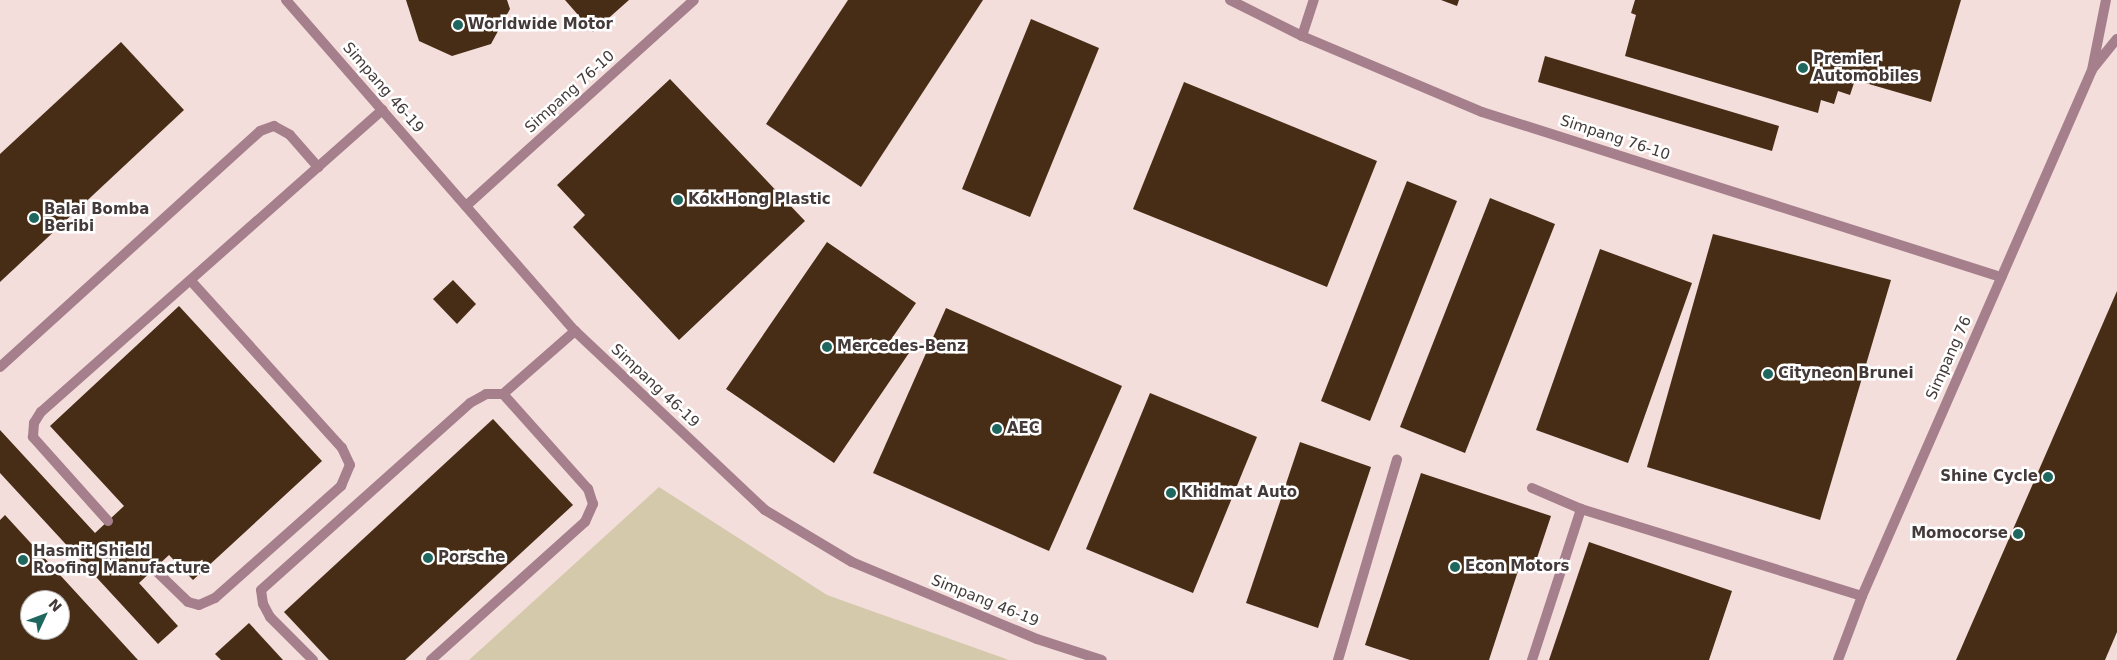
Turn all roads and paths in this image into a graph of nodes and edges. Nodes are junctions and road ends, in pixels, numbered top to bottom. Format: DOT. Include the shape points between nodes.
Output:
graph roads {
  1 [pos="286,0"];
  2 [pos="694,0"];
  3 [pos="1230,0"];
  4 [pos="1314,0"];
  5 [pos="2106,0"];
  6 [pos="1302,36"];
  7 [pos="2117,39"];
  8 [pos="2092,70"];
  9 [pos="382,110"];
  10 [pos="318,167"];
  11 [pos="466,206"];
  12 [pos="2001,277"];
  13 [pos="191,281"];
  14 [pos="575,330"];
  15 [pos="0,367"];
  16 [pos="503,394"];
  17 [pos="1397,460"];
  18 [pos="1532,488"];
  19 [pos="1581,508"];
  20 [pos="108,521"];
  21 [pos="154,570"];
  22 [pos="1862,596"];
  23 [pos="313,660"];
  24 [pos="431,660"];
  25 [pos="1102,660"];
  26 [pos="1338,660"];
  27 [pos="1532,660"];
  28 [pos="1838,660"];
  1 -- 9 [label="street, Simpang 46-19"];
  2 -- 11 [label="street, Simpang 76-10"];
  3 -- 6 [label="street, Simpang 76-10"];
  4 -- 6 [label="street"];
  5 -- 8 [label="street, Simpang 76"];
  6 -- 12 [label="street, Simpang 76-10" via="1482,112"];
  7 -- 8 [label="street, Simpang 76"];
  8 -- 12 [label="street, Simpang 76"];
  9 -- 10 [label="street"];
  9 -- 11 [label="street, Simpang 46-19"];
  10 -- 13 [label="street"];
  10 -- 15 [label="street" via="290,135 274,126 260,131"];
  11 -- 14 [label="street, Simpang 46-19"];
  12 -- 22 [label="street, Simpang 76"];
  13 -- 20 [label="street" via="41,412 34,424 32,437"];
  13 -- 21 [label="street" via="342,448 350,465 341,486 214,598 199,605 188,602"];
  14 -- 16 [label="street"];
  14 -- 25 [label="street, Simpang 46-19" via="765,510 852,562 1037,639"];
  16 -- 23 [label="street" via="486,394 470,403 261,590 263,604 270,617"];
  16 -- 24 [label="street" via="588,489 593,504 585,522"];
  17 -- 26 [label="street"];
  18 -- 19 [label="street"];
  19 -- 22 [label="street"];
  19 -- 27 [label="street"];
  22 -- 28 [label="street, Simpang 76"];
}
